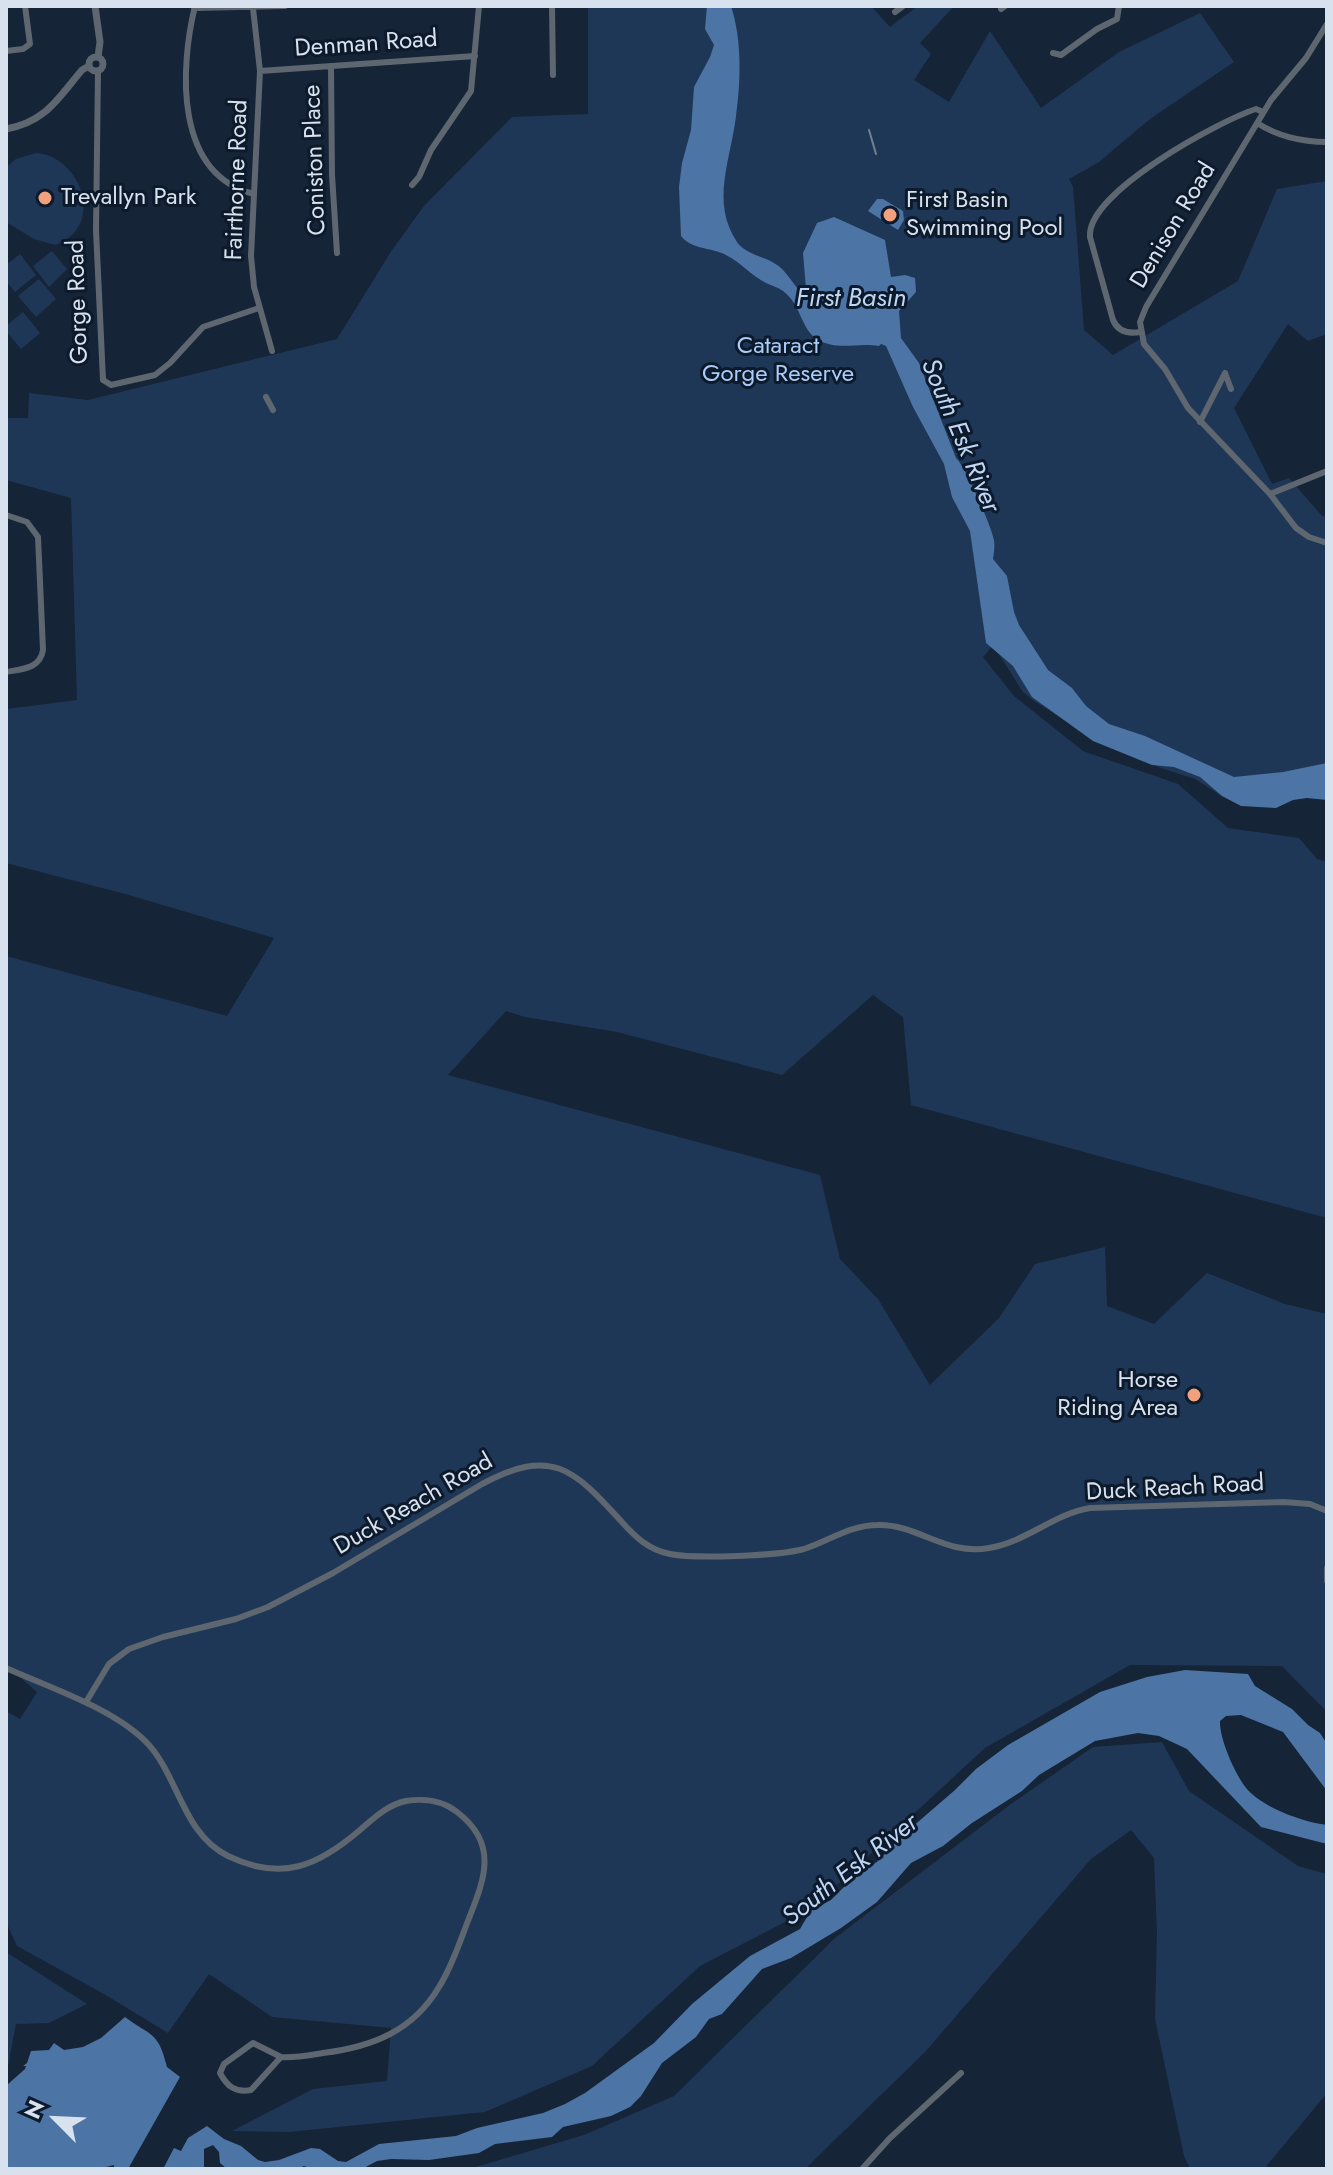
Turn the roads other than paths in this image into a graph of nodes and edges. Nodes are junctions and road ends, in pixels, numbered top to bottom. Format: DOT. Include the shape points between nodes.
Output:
graph roads {
  1 [pos="25,6"];
  2 [pos="95,6"];
  3 [pos="285,6"];
  4 [pos="479,6"];
  5 [pos="552,6"];
  6 [pos="903,6"];
  7 [pos="1119,6"];
  8 [pos="195,7"];
  9 [pos="253,8"];
  10 [pos="895,12"];
  11 [pos="1117,19"];
  12 [pos="1126,24"];
  13 [pos="1327,24"];
  14 [pos="6,51"];
  15 [pos="475,56"];
  16 [pos="98,57"];
  17 [pos="1057,57"];
  18 [pos="89,66"];
  19 [pos="331,66"];
  20 [pos="98,71"];
  21 [pos="260,71"];
  22 [pos="553,75"];
  23 [pos="1263,112"];
  24 [pos="1257,123"];
  25 [pos="6,129"];
  26 [pos="1327,142"];
  27 [pos="412,185"];
  28 [pos="254,194"];
  29 [pos="337,253"];
  30 [pos="259,308"];
  31 [pos="1140,332"];
  32 [pos="272,351"];
  33 [pos="1231,389"];
  34 [pos="266,397"];
  35 [pos="273,410"];
  36 [pos="1200,422"];
  37 [pos="1327,471"];
  38 [pos="1258,484"];
  39 [pos="1283,487"];
  40 [pos="1270,494"];
  41 [pos="6,515"];
  42 [pos="1327,543"];
  43 [pos="6,672"];
  44 [pos="1327,1511"];
  45 [pos="1327,1568"];
  46 [pos="1327,1581"];
  47 [pos="6,1668"];
  48 [pos="86,1702"];
  49 [pos="281,2057"];
  50 [pos="961,2073"];
  51 [pos="862,2169"];
  1 -- 14 [label="street" via="30,44"];
  2 -- 16 [label="street"];
  3 -- 9 [label="street"];
  4 -- 15 [label="street"];
  5 -- 22 [label="street"];
  6 -- 10 [label="street"];
  7 -- 11 [label="street"];
  8 -- 9 [label="street"];
  8 -- 28 [label="street" via="187,63 194,141 211,167"];
  9 -- 21 [label="street, Fairthorne Road"];
  11 -- 12 [label="street"];
  11 -- 17 [label="street"];
  13 -- 23 [label="street, Denison Road"];
  15 -- 19 [label="street, Denman Road"];
  15 -- 27 [label="street" via="471,91"];
  16 -- 18 [label="street"];
  16 -- 20 [label="street" via="103,64"];
  18 -- 20 [label="street"];
  18 -- 25 [label="street" via="44,114"];
  19 -- 21 [label="street, Denman Road"];
  19 -- 29 [label="street, Coniston Place"];
  20 -- 30 [label="street, Gorge Road" via="96,230 102,375 108,384 155,375 203,327"];
  21 -- 28 [label="street, Fairthorne Road"];
  23 -- 24 [label="street, Denison Road"];
  23 -- 31 [label="street" via="1240,114 1163,158 1095,215 1089,230 1113,320 1119,330"];
  24 -- 26 [label="street" via="1303,142"];
  24 -- 31 [label="street, Denison Road" via="1146,307"];
  28 -- 30 [label="street, Fairthorne Road" via="251,256"];
  30 -- 32 [label="street, Fairthorne Road"];
  31 -- 36 [label="street" via="1147,351"];
  33 -- 36 [label="street" via="1225,373"];
  34 -- 35 [label="street"];
  36 -- 38 [label="street"];
  37 -- 39 [label="street"];
  38 -- 39 [label="street"];
  38 -- 40 [label="street"];
  39 -- 40 [label="street"];
  40 -- 42 [label="street" via="1296,528"];
  41 -- 43 [label="street" via="27,522 38,537 43,650 35,666"];
  44 -- 48 [label="street, Duck Reach Road" via="1284,1502 1090,1508 1009,1543 976,1550 876,1524 793,1551 679,1555 640,1540 577,1479 550,1466 529,1464 482,1484 278,1602 129,1649 109,1664"];
  45 -- 46 [label="street"];
  47 -- 48 [label="street"];
  48 -- 49 [label="street" via="148,1745 210,1845 239,1861 284,1869 307,1866 386,1809 411,1800 447,1806 478,1835 485,1856 480,1892 445,1977 417,2016 366,2046"];
  49 -- 49 [label="street" via="253,2043 220,2073 233,2089 251,2090"];
  50 -- 51 [label="street"];
}
